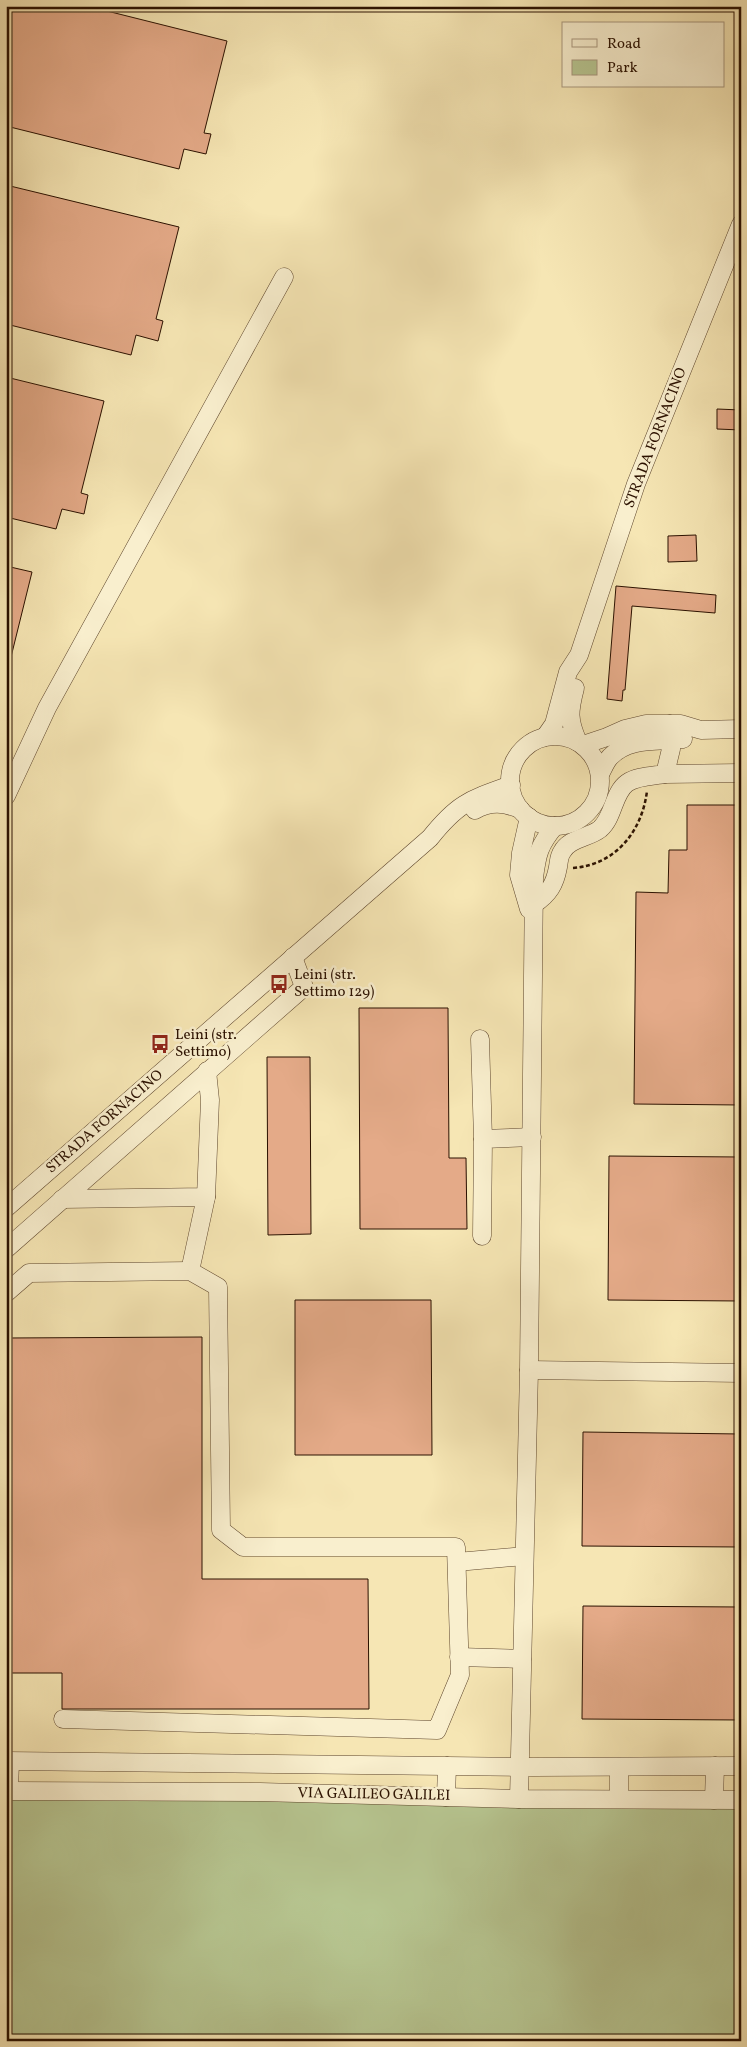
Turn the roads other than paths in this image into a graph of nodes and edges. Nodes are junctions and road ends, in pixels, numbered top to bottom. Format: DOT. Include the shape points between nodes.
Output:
graph roads {
  1 [pos="741,224"];
  2 [pos="284,277"];
  3 [pos="579,655"];
  4 [pos="741,729"];
  5 [pos="671,732"];
  6 [pos="545,737"];
  7 [pos="580,744"];
  8 [pos="741,773"];
  9 [pos="600,774"];
  10 [pos="665,774"];
  11 [pos="511,785"];
  12 [pos="6,796"];
  13 [pos="525,813"];
  14 [pos="555,826"];
  15 [pos="430,838"];
  16 [pos="534,904"];
  17 [pos="534,926"];
  18 [pos="293,957"];
  19 [pos="480,1039"];
  20 [pos="207,1071"];
  21 [pos="532,1137"];
  22 [pos="483,1139"];
  23 [pos="206,1197"];
  24 [pos="62,1198"];
  25 [pos="6,1208"];
  26 [pos="482,1236"];
  27 [pos="6,1249"];
  28 [pos="190,1271"];
  29 [pos="6,1293"];
  30 [pos="529,1370"];
  31 [pos="741,1373"];
  32 [pos="524,1556"];
  33 [pos="457,1562"];
  34 [pos="459,1657"];
  35 [pos="522,1659"];
  36 [pos="62,1719"];
  37 [pos="8,1761"];
  38 [pos="261,1764"];
  39 [pos="447,1766"];
  40 [pos="715,1766"];
  41 [pos="741,1766"];
  42 [pos="520,1767"];
  43 [pos="619,1767"];
  44 [pos="8,1791"];
  45 [pos="260,1792"];
  46 [pos="446,1797"];
  47 [pos="519,1799"];
  48 [pos="619,1799"];
  49 [pos="714,1800"];
  50 [pos="741,1800"];
  1 -- 3 [label="street, STRADA FORNACINO" via="636,484"];
  2 -- 12 [label="street" via="47,708"];
  3 -- 6 [label="street, STRADA FORNACINO" via="568,672 554,724"];
  3 -- 7 [label="street, STRADA FORNACINO" via="569,715"];
  4 -- 5 [label="street" via="701,730 681,724"];
  5 -- 7 [label="street" via="646,724"];
  5 -- 9 [label="street" via="624,748 610,757"];
  5 -- 10 [label="street"];
  6 -- 7 [label="street" via="567,738"];
  6 -- 11 [label="street" via="533,742 519,755 511,772"];
  7 -- 9 [label="street" via="591,754"];
  8 -- 10 [label="street"];
  9 -- 14 [label="street" via="594,804 584,816"];
  10 -- 16 [label="street" via="628,782 602,828 573,841 562,850 551,889"];
  11 -- 13 [label="street" via="514,798"];
  11 -- 15 [label="street, STRADA FORNACINO" via="461,805"];
  13 -- 14 [label="street" via="541,824"];
  13 -- 15 [label="street, STRADA FORNACINO" via="506,804 486,805"];
  13 -- 17 [label="street" via="519,875"];
  14 -- 16 [label="street" via="536,855"];
  15 -- 18 [label="street, STRADA FORNACINO"];
  16 -- 17 [label="street"];
  17 -- 21 [label="street"];
  18 -- 20 [label="street" via="304,987"];
  18 -- 25 [label="street, STRADA FORNACINO"];
  19 -- 22 [label="street"];
  20 -- 23 [label="street" via="210,1100"];
  20 -- 24 [label="street"];
  21 -- 22 [label="street"];
  21 -- 30 [label="street"];
  22 -- 26 [label="street"];
  23 -- 24 [label="street"];
  23 -- 28 [label="street"];
  24 -- 27 [label="street"];
  28 -- 29 [label="street" via="29,1273"];
  28 -- 33 [label="street" via="218,1287 221,1530 243,1547 456,1547"];
  30 -- 31 [label="street"];
  30 -- 32 [label="street"];
  32 -- 33 [label="street"];
  32 -- 35 [label="street"];
  33 -- 34 [label="street"];
  34 -- 35 [label="street"];
  34 -- 36 [label="street" via="460,1675 437,1730"];
  35 -- 42 [label="street"];
  37 -- 38 [label="street"];
  37 -- 44 [label="street"];
  38 -- 39 [label="street"];
  38 -- 45 [label="street"];
  39 -- 42 [label="street"];
  39 -- 46 [label="street"];
  40 -- 41 [label="street"];
  40 -- 43 [label="street"];
  40 -- 49 [label="street"];
  42 -- 43 [label="street"];
  42 -- 47 [label="street"];
  43 -- 48 [label="street"];
  44 -- 45 [label="street, VIA GALILEO GALILEI"];
  45 -- 46 [label="street, VIA GALILEO GALILEI"];
  46 -- 47 [label="street, VIA GALILEO GALILEI"];
  47 -- 48 [label="street, VIA GALILEO GALILEI"];
  48 -- 49 [label="street, VIA GALILEO GALILEI"];
  49 -- 50 [label="street, VIA GALILEO GALILEI"];
}
